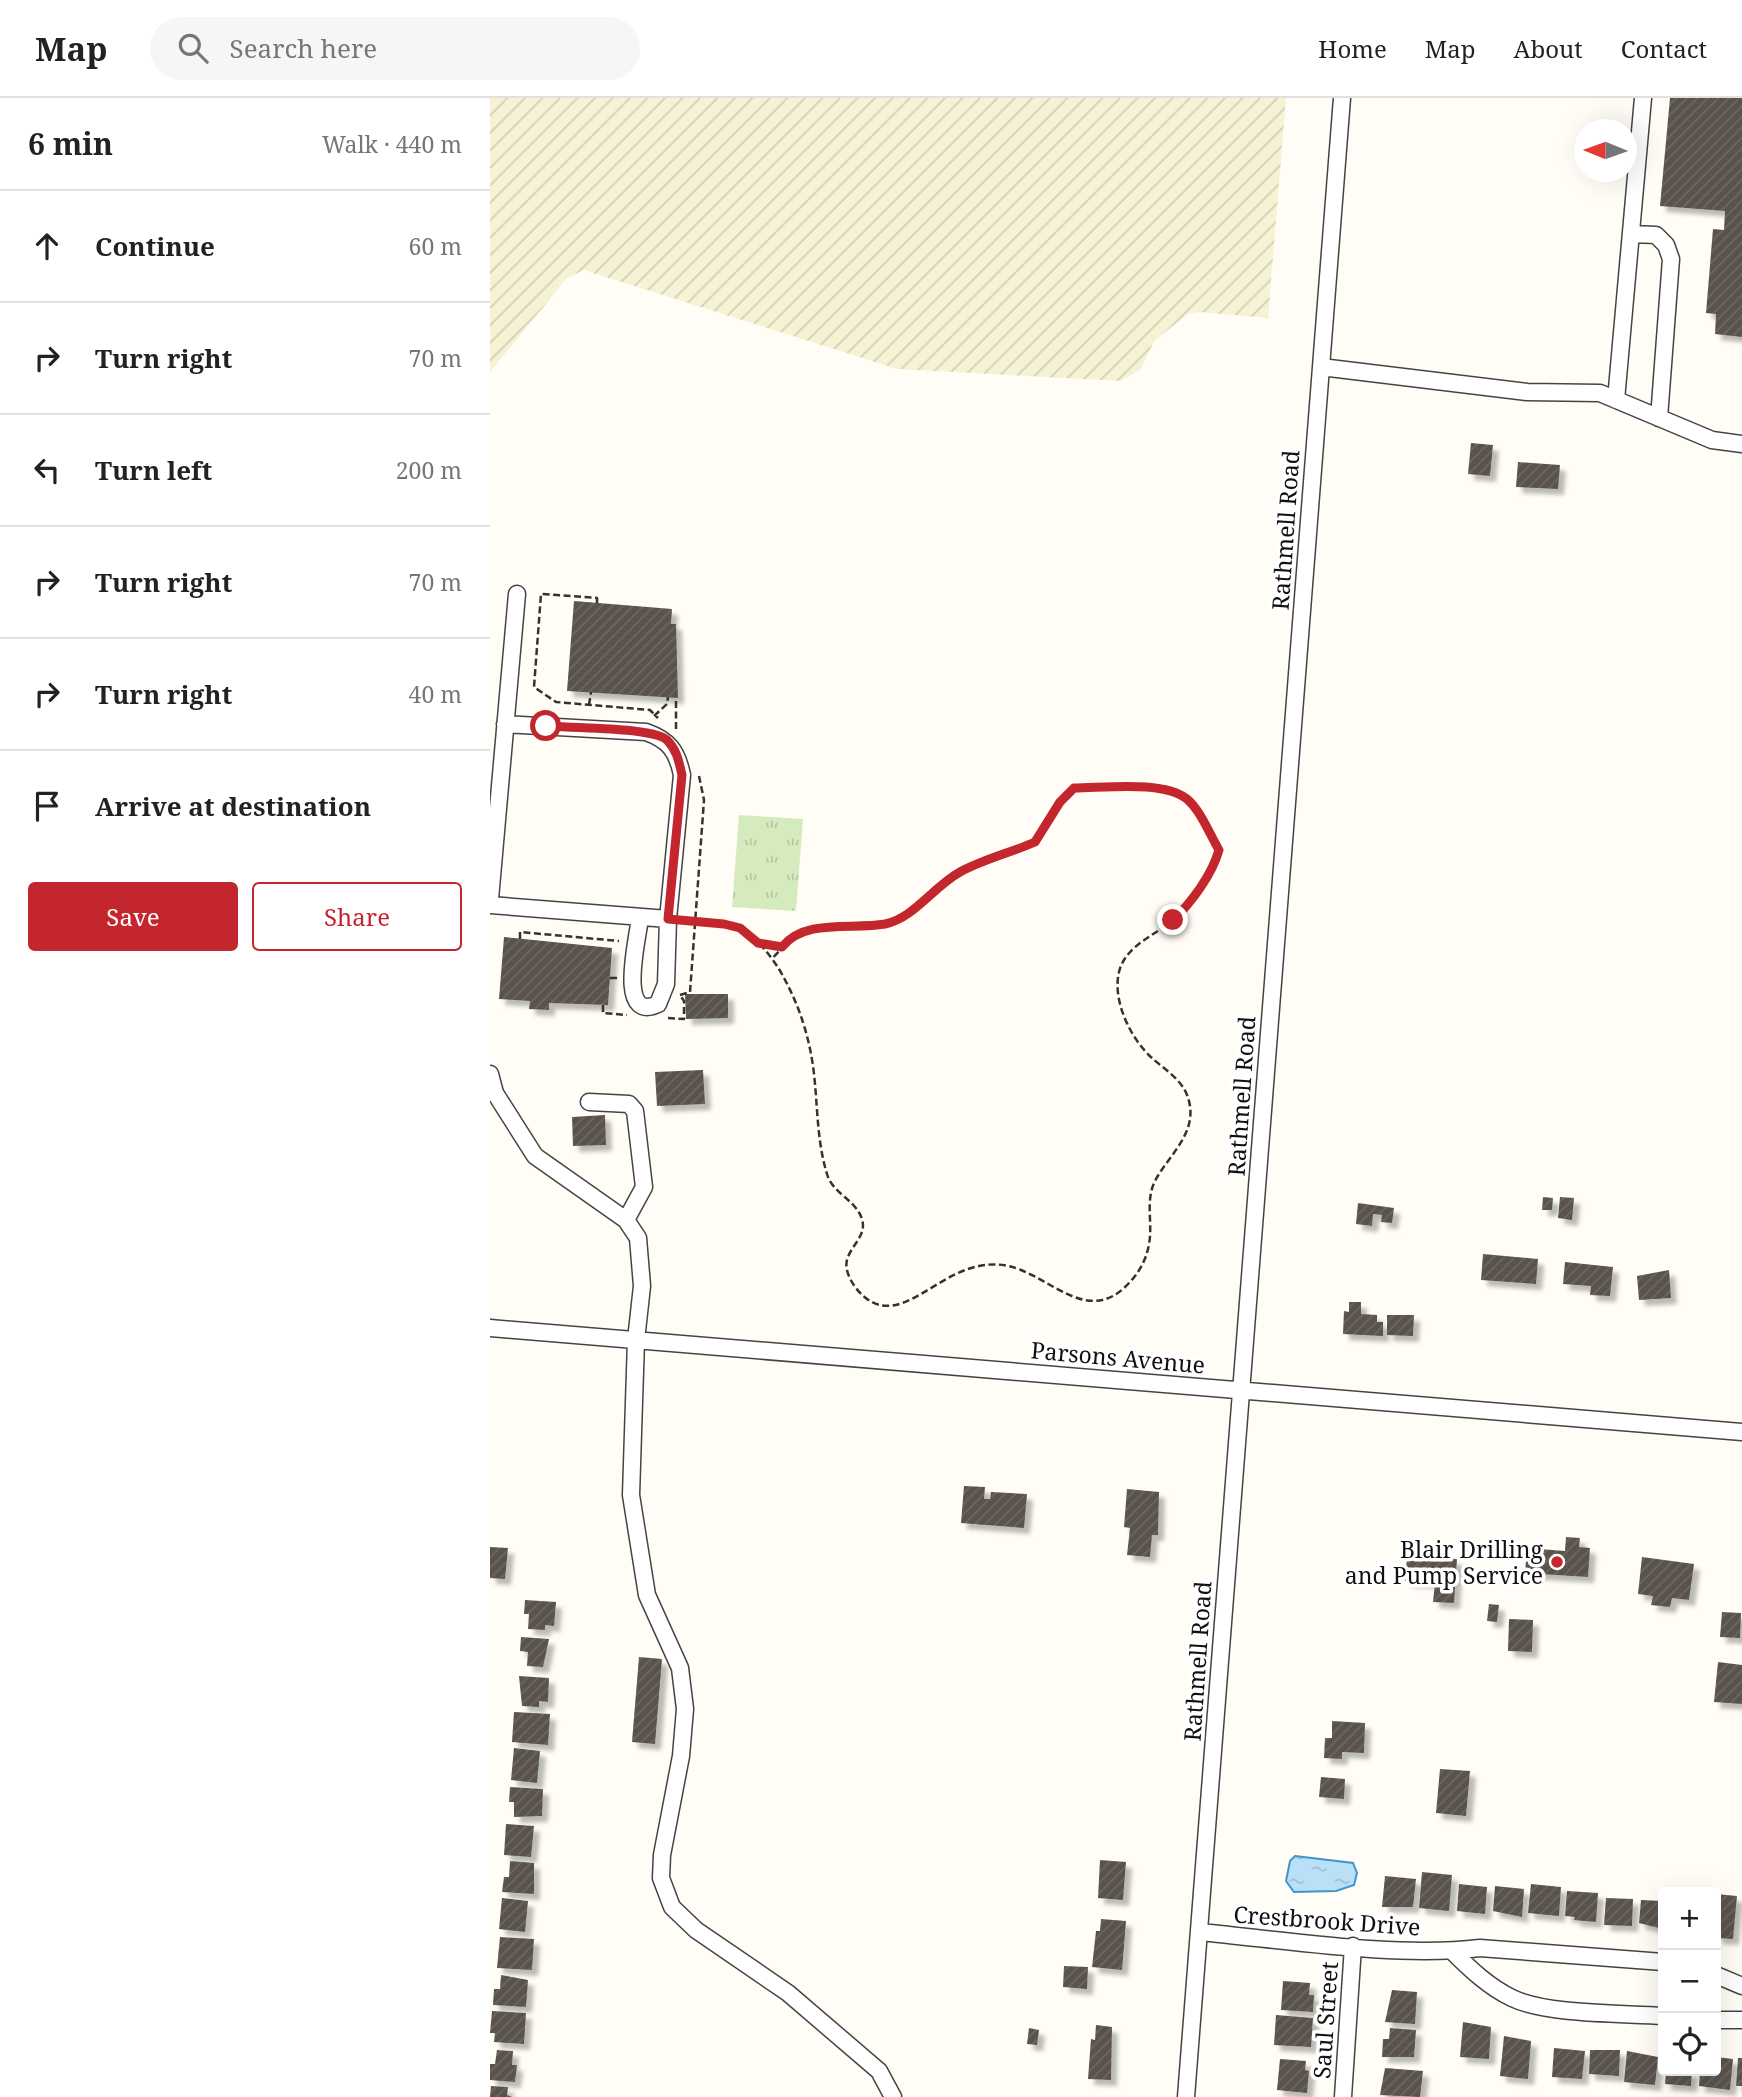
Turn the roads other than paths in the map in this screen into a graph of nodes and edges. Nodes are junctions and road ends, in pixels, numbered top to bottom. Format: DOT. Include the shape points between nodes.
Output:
graph roads {
  1 [pos="1342,98"];
  2 [pos="1643,98"];
  3 [pos="1632,234"];
  4 [pos="1321,367"];
  5 [pos="1616,400"];
  6 [pos="1658,418"];
  7 [pos="1742,444"];
  8 [pos="517,594"];
  9 [pos="505,724"];
  10 [pos="490,899"];
  11 [pos="490,905"];
  12 [pos="640,917"];
  13 [pos="668,922"];
  14 [pos="490,1074"];
  15 [pos="589,1102"];
  16 [pos="626,1220"];
  17 [pos="490,1328"];
  18 [pos="636,1340"];
  19 [pos="1241,1390"];
  20 [pos="1742,1432"];
  21 [pos="1199,1933"];
  22 [pos="1353,1946"];
  23 [pos="1452,1951"];
  24 [pos="1658,1962"];
  25 [pos="1721,1977"];
  26 [pos="1742,1986"];
  27 [pos="1658,2016"];
  28 [pos="1721,2020"];
  29 [pos="1742,2020"];
  30 [pos="893,2097"];
  31 [pos="1186,2097"];
  32 [pos="1343,2097"];
  1 -- 4 [label="street, Rathmell Road"];
  2 -- 3 [label="street"];
  3 -- 5 [label="street"];
  3 -- 6 [label="street" via="1656,235 1671,259"];
  4 -- 5 [label="street" via="1527,392 1600,393"];
  4 -- 19 [label="street, Rathmell Road"];
  5 -- 6 [label="street"];
  6 -- 7 [label="street" via="1712,440"];
  8 -- 9 [label="street"];
  9 -- 10 [label="street"];
  9 -- 13 [label="street" via="646,732 665,739 678,756 682,775"];
  11 -- 12 [label="street"];
  12 -- 13 [label="street"];
  12 -- 13 [label="street" via="631,978 633,993 641,1004 651,1007 658,1004 666,984"];
  14 -- 16 [label="street" via="495,1093 535,1157"];
  15 -- 16 [label="street" via="629,1104 635,1111 644,1187"];
  16 -- 18 [label="street" via="638,1238 642,1260"];
  17 -- 18 [label="street, Parsons Avenue"];
  18 -- 19 [label="street, Parsons Avenue"];
  18 -- 30 [label="street" via="631,1495 635,1535 647,1595 680,1668 685,1709 662,1878 672,1907 696,1930 788,1993 879,2071"];
  19 -- 20 [label="street, Parsons Avenue"];
  19 -- 21 [label="street, Rathmell Road"];
  21 -- 22 [label="street, Crestbrook Drive"];
  21 -- 31 [label="street, Rathmell Road"];
  22 -- 23 [label="street, Crestbrook Drive"];
  22 -- 32 [label="street, Saul Street"];
  23 -- 24 [label="street, Crestbrook Drive" via="1480,1948"];
  23 -- 27 [label="street" via="1477,1976 1541,2007"];
  25 -- 26 [label="street"];
  28 -- 29 [label="street"];
}
